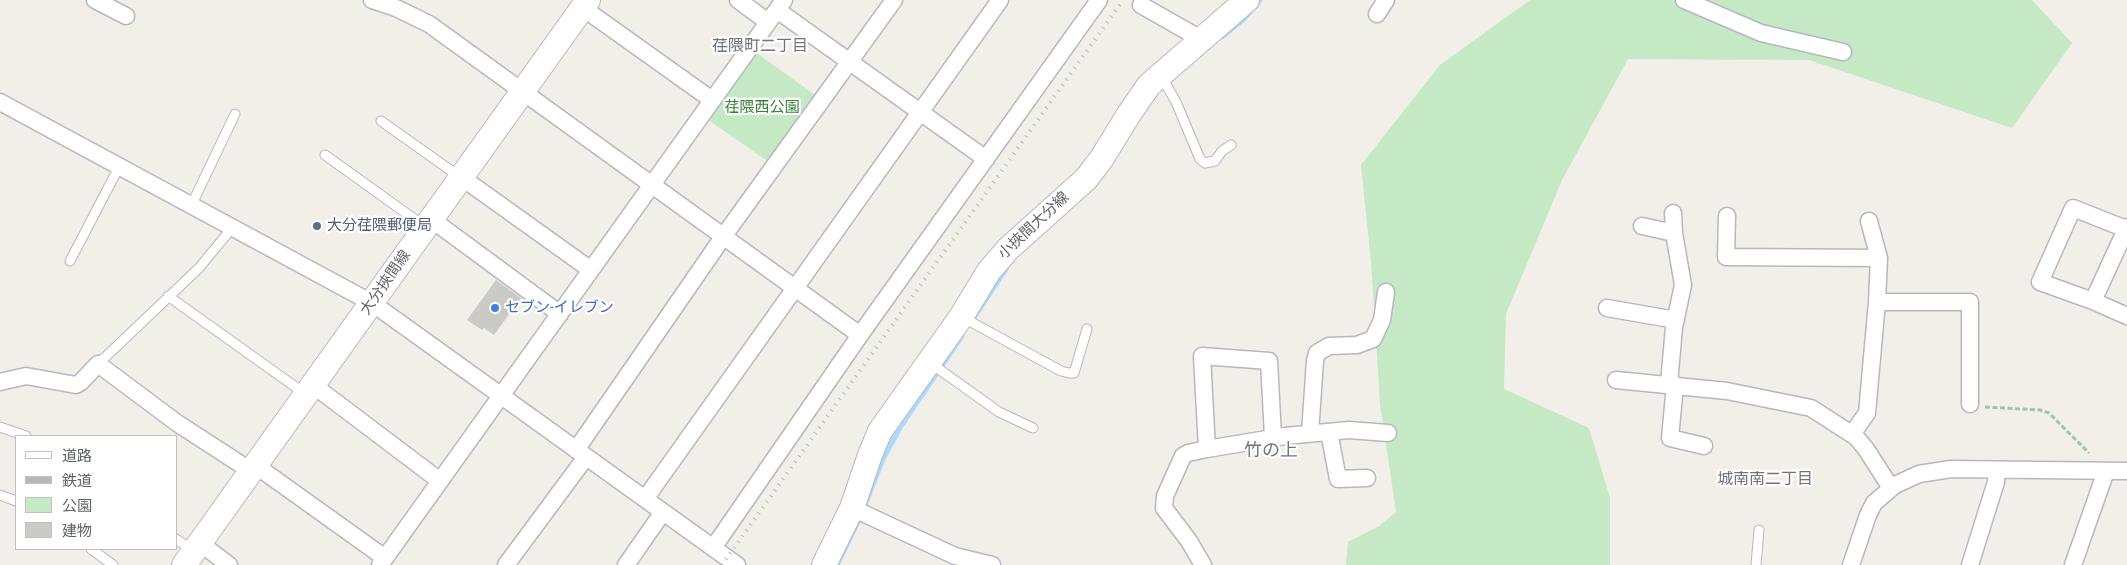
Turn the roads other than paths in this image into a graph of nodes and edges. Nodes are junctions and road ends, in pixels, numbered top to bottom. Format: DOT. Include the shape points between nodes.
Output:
graph roads {
  1 [pos="95,0"];
  2 [pos="372,0"];
  3 [pos="738,0"];
  4 [pos="894,0"];
  5 [pos="1000,0"];
  6 [pos="1099,0"];
  7 [pos="1247,0"];
  8 [pos="1386,0"];
  9 [pos="1684,0"];
  10 [pos="585,4"];
  11 [pos="1141,5"];
  12 [pos="776,11"];
  13 [pos="1377,14"];
  14 [pos="126,16"];
  15 [pos="1202,39"];
  16 [pos="1843,52"];
  17 [pos="850,62"];
  18 [pos="1160,74"];
  19 [pos="522,92"];
  20 [pos="712,100"];
  21 [pos="0,102"];
  22 [pos="920,112"];
  23 [pos="235,114"];
  24 [pos="381,121"];
  25 [pos="1231,146"];
  26 [pos="325,155"];
  27 [pos="986,159"];
  28 [pos="119,167"];
  29 [pos="461,177"];
  30 [pos="651,186"];
  31 [pos="191,206"];
  32 [pos="1673,214"];
  33 [pos="1727,216"];
  34 [pos="1869,221"];
  35 [pos="428,223"];
  36 [pos="1642,226"];
  37 [pos="232,228"];
  38 [pos="2127,228"];
  39 [pos="1674,233"];
  40 [pos="723,237"];
  41 [pos="1879,258"];
  42 [pos="70,262"];
  43 [pos="591,270"];
  44 [pos="794,288"];
  45 [pos="1386,292"];
  46 [pos="168,296"];
  47 [pos="2093,301"];
  48 [pos="1877,302"];
  49 [pos="372,303"];
  50 [pos="1607,308"];
  51 [pos="560,314"];
  52 [pos="2127,316"];
  53 [pos="962,317"];
  54 [pos="1676,320"];
  55 [pos="1087,329"];
  56 [pos="860,335"];
  57 [pos="929,362"];
  58 [pos="98,364"];
  59 [pos="1616,380"];
  60 [pos="0,382"];
  61 [pos="1672,384"];
  62 [pos="309,390"];
  63 [pos="501,396"];
  64 [pos="1970,404"];
  65 [pos="0,428"];
  66 [pos="1033,428"];
  67 [pos="1329,432"];
  68 [pos="1310,433"];
  69 [pos="1388,433"];
  70 [pos="1852,434"];
  71 [pos="23,435"];
  72 [pos="1273,437"];
  73 [pos="1704,446"];
  74 [pos="1207,449"];
  75 [pos="581,453"];
  76 [pos="253,468"];
  77 [pos="1997,470"];
  78 [pos="2106,471"];
  79 [pos="2127,471"];
  80 [pos="1367,478"];
  81 [pos="440,481"];
  82 [pos="1891,488"];
  83 [pos="0,495"];
  84 [pos="645,499"];
  85 [pos="15,501"];
  86 [pos="852,508"];
  87 [pos="663,512"];
  88 [pos="1759,530"];
  89 [pos="713,548"];
  90 [pos="188,549"];
  91 [pos="91,550"];
  92 [pos="383,562"];
  93 [pos="113,565"];
  94 [pos="229,565"];
  95 [pos="506,565"];
  96 [pos="626,565"];
  97 [pos="737,565"];
  98 [pos="824,565"];
  99 [pos="992,565"];
  100 [pos="1203,565"];
  101 [pos="1756,565"];
  102 [pos="1851,565"];
  103 [pos="1970,565"];
  104 [pos="2073,565"];
  1 -- 14 [label="street"];
  2 -- 19 [label="street" via="416,16"];
  3 -- 12 [label="street"];
  4 -- 17 [label="street"];
  5 -- 22 [label="street"];
  6 -- 27 [label="street"];
  7 -- 15 [label="main road, 小挾間大分線"];
  8 -- 13 [label="street"];
  9 -- 16 [label="street" via="1761,33"];
  10 -- 19 [label="main road, 大分挾間線"];
  10 -- 20 [label="street"];
  11 -- 15 [label="street"];
  12 -- 17 [label="street"];
  12 -- 20 [label="street"];
  15 -- 18 [label="main road, 小挾間大分線"];
  17 -- 22 [label="street"];
  17 -- 40 [label="street"];
  18 -- 25 [label="lane" via="1176,102 1200,160 1205,163 1215,160"];
  18 -- 53 [label="main road, 小挾間大分線" via="1138,99 1086,179 996,261"];
  19 -- 29 [label="main road, 大分挾間線"];
  19 -- 30 [label="street"];
  20 -- 30 [label="street"];
  21 -- 28 [label="street"];
  22 -- 27 [label="street"];
  22 -- 44 [label="street"];
  23 -- 31 [label="lane"];
  24 -- 29 [label="lane"];
  26 -- 35 [label="lane"];
  27 -- 56 [label="street"];
  28 -- 31 [label="street"];
  28 -- 42 [label="lane"];
  29 -- 35 [label="main road, 大分挾間線"];
  29 -- 43 [label="street"];
  30 -- 40 [label="street"];
  30 -- 43 [label="street"];
  31 -- 37 [label="street"];
  32 -- 39 [label="street"];
  33 -- 41 [label="street" via="1726,257"];
  34 -- 41 [label="street"];
  35 -- 49 [label="main road, 大分挾間線"];
  35 -- 51 [label="street"];
  36 -- 39 [label="street"];
  37 -- 46 [label="lane" via="199,268"];
  37 -- 49 [label="street"];
  38 -- 47 [label="street"];
  38 -- 47 [label="street" via="2073,208 2040,282"];
  39 -- 54 [label="street" via="1683,285"];
  40 -- 44 [label="street"];
  40 -- 75 [label="street"];
  41 -- 48 [label="street"];
  43 -- 51 [label="street"];
  44 -- 56 [label="street"];
  44 -- 84 [label="street"];
  45 -- 68 [label="street" via="1382,320 1373,339 1357,345 1329,346 1317,353"];
  46 -- 58 [label="lane"];
  46 -- 62 [label="lane"];
  47 -- 52 [label="street"];
  48 -- 64 [label="street" via="1970,302"];
  48 -- 70 [label="street" via="1867,413"];
  49 -- 62 [label="main road, 大分挾間線"];
  49 -- 63 [label="street"];
  50 -- 54 [label="street"];
  51 -- 63 [label="street"];
  53 -- 55 [label="lane" via="1069,373 1074,373"];
  53 -- 57 [label="main road, 小挾間大分線"];
  54 -- 61 [label="street"];
  56 -- 89 [label="street"];
  57 -- 66 [label="lane" via="999,412"];
  57 -- 86 [label="main road, 小挾間大分線" via="880,431"];
  58 -- 60 [label="street" via="78,384 26,376"];
  58 -- 76 [label="street" via="177,422"];
  59 -- 61 [label="street"];
  61 -- 70 [label="street" via="1802,405"];
  61 -- 73 [label="street" via="1670,438"];
  62 -- 76 [label="main road, 大分挾間線"];
  62 -- 81 [label="street"];
  63 -- 75 [label="street"];
  63 -- 81 [label="street"];
  65 -- 71 [label="lane"];
  67 -- 68 [label="street"];
  67 -- 69 [label="street"];
  67 -- 80 [label="street" via="1338,479"];
  68 -- 72 [label="street"];
  70 -- 82 [label="street" via="1866,449"];
  72 -- 74 [label="street"];
  72 -- 74 [label="street" via="1269,361 1202,356"];
  74 -- 100 [label="street" via="1183,456 1163,502 1167,514"];
  75 -- 84 [label="street"];
  75 -- 95 [label="street"];
  76 -- 90 [label="main road, 大分挾間線"];
  76 -- 92 [label="street"];
  77 -- 78 [label="street"];
  77 -- 82 [label="street" via="1929,471"];
  77 -- 103 [label="street"];
  78 -- 79 [label="street"];
  78 -- 104 [label="street"];
  81 -- 92 [label="street"];
  82 -- 102 [label="street" via="1874,503"];
  83 -- 85 [label="lane"];
  84 -- 87 [label="street"];
  86 -- 98 [label="main road, 小挾間大分線"];
  86 -- 99 [label="street" via="954,556"];
  87 -- 89 [label="street"];
  87 -- 96 [label="street"];
  88 -- 101 [label="lane"];
  89 -- 97 [label="street"];
  90 -- 94 [label="street"];
  91 -- 93 [label="lane"];
}
